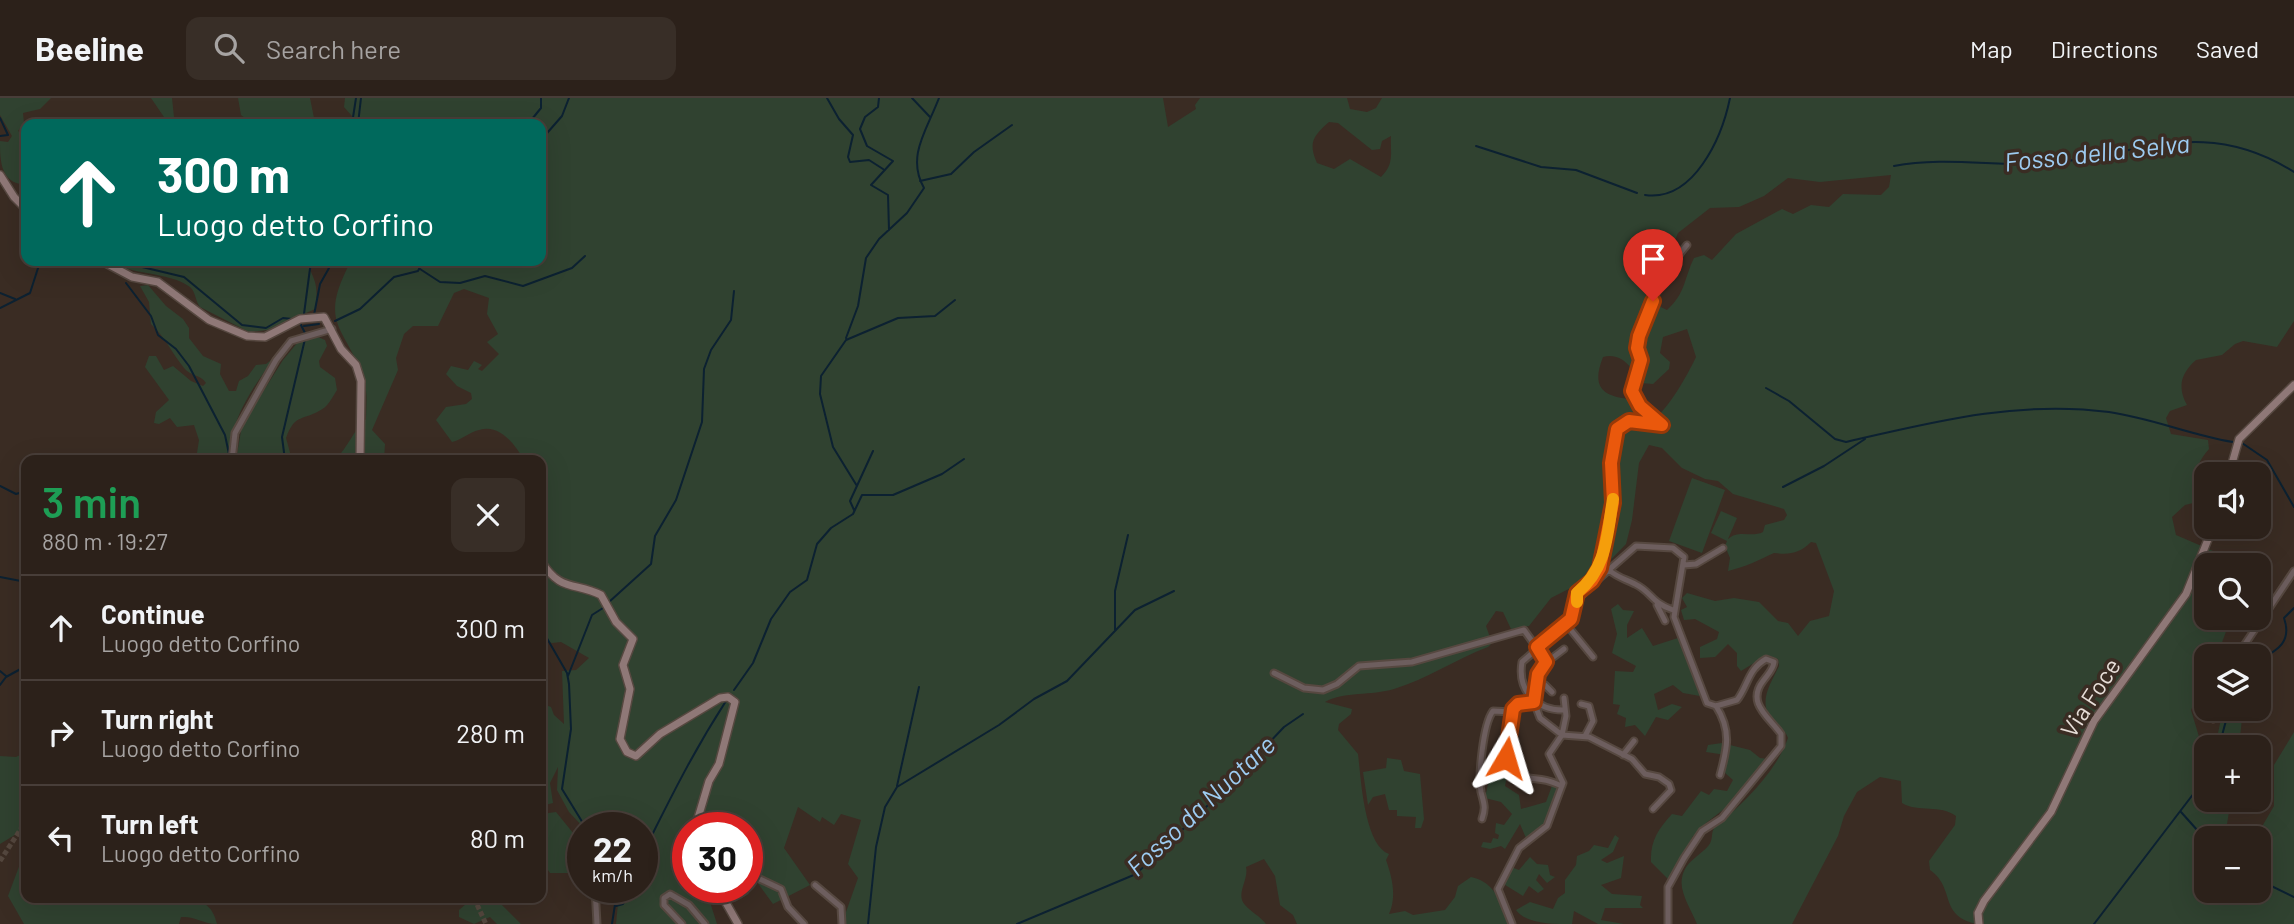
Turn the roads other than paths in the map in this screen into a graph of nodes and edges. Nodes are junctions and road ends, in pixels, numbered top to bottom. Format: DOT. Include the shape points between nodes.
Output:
graph roads {
  1 [pos="0,175"];
  2 [pos="21,204"];
  3 [pos="1688,245"];
  4 [pos="111,266"];
  5 [pos="332,329"];
  6 [pos="2294,385"];
  7 [pos="232,455"];
  8 [pos="360,455"];
  9 [pos="2232,462"];
  10 [pos="2208,539"];
  11 [pos="1723,548"];
  12 [pos="1684,565"];
  13 [pos="546,566"];
  14 [pos="1609,570"];
  15 [pos="2294,571"];
  16 [pos="1577,601"];
  17 [pos="1657,605"];
  18 [pos="1674,610"];
  19 [pos="1665,621"];
  20 [pos="1566,624"];
  21 [pos="2244,644"];
  22 [pos="1537,647"];
  23 [pos="1564,649"];
  24 [pos="1593,657"];
  25 [pos="1546,662"];
  26 [pos="1274,673"];
  27 [pos="1545,685"];
  28 [pos="1552,692"];
  29 [pos="1564,698"];
  30 [pos="1534,702"];
  31 [pos="1581,704"];
  32 [pos="1716,706"];
  33 [pos="1512,712"];
  34 [pos="1565,713"];
  35 [pos="1562,735"];
  36 [pos="1585,736"];
  37 [pos="1634,741"];
  38 [pos="1623,755"];
  39 [pos="1720,775"];
  40 [pos="1562,786"];
  41 [pos="1653,809"];
  42 [pos="700,812"];
  43 [pos="1482,819"];
  44 [pos="763,881"];
  45 [pos="815,885"];
  46 [pos="596,903"];
  47 [pos="727,903"];
  48 [pos="597,924"];
  49 [pos="682,924"];
  50 [pos="705,924"];
  51 [pos="738,924"];
  52 [pos="804,924"];
  53 [pos="842,924"];
  54 [pos="1511,924"];
  55 [pos="1668,924"];
  56 [pos="1979,924"];
  1 -- 2 [label="street"];
  3 -- 16 [label="street" via="1657,290 1637,348 1641,360 1632,383 1633,395 1662,425 1629,421 1617,429 1606,545 1600,568 1577,593"];
  4 -- 5 [label="street" via="132,277 158,282 209,320 247,336 265,337 300,318 321,316"];
  5 -- 7 [label="street" via="298,337 276,360 234,433"];
  5 -- 8 [label="street" via="361,381"];
  6 -- 9 [label="street" via="2239,439"];
  10 -- 56 [label="street, Via Foce" via="2186,594 2094,720 2051,812 1984,901"];
  11 -- 12 [label="street" via="1696,564"];
  12 -- 14 [label="street" via="1676,549 1642,545 1631,548"];
  12 -- 18 [label="street"];
  13 -- 42 [label="street" via="566,585 601,595 616,622 633,639 623,665 630,689 620,739 627,752 636,756 660,734 720,698 735,702 719,764"];
  14 -- 16 [label="street"];
  14 -- 17 [label="street" via="1636,584"];
  15 -- 21 [label="street"];
  16 -- 20 [label="street"];
  17 -- 18 [label="street"];
  17 -- 19 [label="street"];
  18 -- 32 [label="street" via="1675,625 1704,698"];
  20 -- 22 [label="street"];
  20 -- 24 [label="street"];
  22 -- 25 [label="street"];
  22 -- 26 [label="street" via="1524,630 1412,662 1359,666 1323,690 1304,688"];
  22 -- 30 [label="street" via="1524,658 1521,668 1525,690"];
  23 -- 25 [label="street"];
  25 -- 30 [label="street" via="1538,674"];
  27 -- 28 [label="street"];
  29 -- 34 [label="street"];
  30 -- 33 [label="street" via="1518,704"];
  30 -- 34 [label="street"];
  30 -- 35 [label="street" via="1541,718"];
  31 -- 36 [label="street" via="1589,706 1593,721"];
  32 -- 39 [label="street" via="1728,742"];
  32 -- 55 [label="street" via="1740,697 1746,678 1760,662 1770,658 1774,662 1756,695 1763,715 1782,734 1781,746 1722,818 1702,831 1684,858 1668,887"];
  33 -- 40 [label="street" via="1505,756 1515,774 1544,777"];
  33 -- 43 [label="street" via="1493,711 1489,717 1481,763 1486,806"];
  34 -- 35 [label="street"];
  35 -- 36 [label="street"];
  35 -- 40 [label="street" via="1549,756"];
  36 -- 38 [label="street"];
  37 -- 38 [label="street"];
  38 -- 41 [label="street" via="1645,774 1659,777 1671,787"];
  40 -- 54 [label="street" via="1547,826 1522,844 1499,887"];
  44 -- 52 [label="street" via="781,889 788,907"];
  45 -- 53 [label="street" via="841,907"];
  46 -- 48 [label="street"];
  47 -- 51 [label="street"];
  49 -- 50 [label="street" via="664,905 670,894 689,905"];
}
